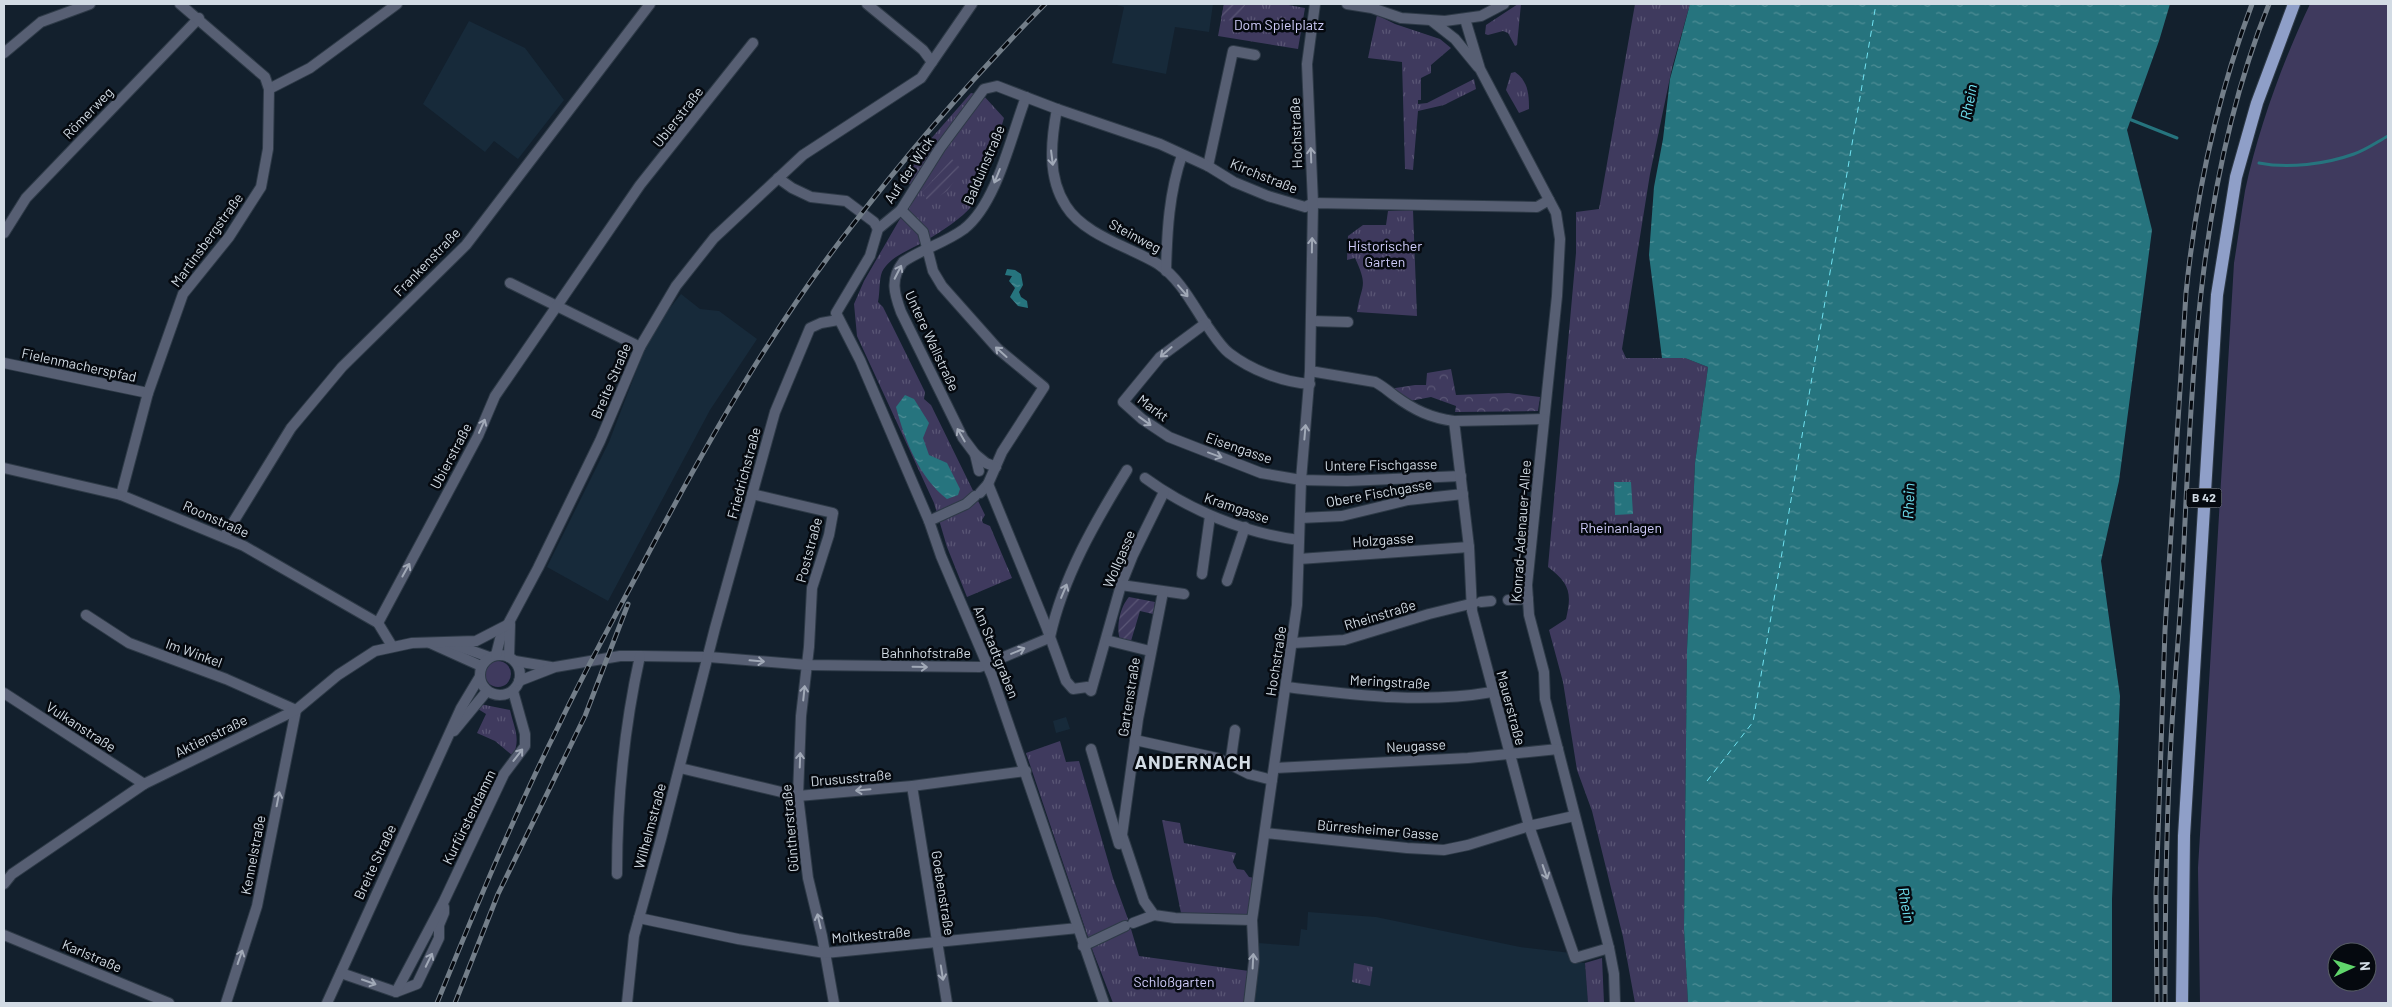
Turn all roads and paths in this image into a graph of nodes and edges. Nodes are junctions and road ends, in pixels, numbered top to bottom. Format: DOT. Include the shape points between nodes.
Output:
graph roads {
  1 [pos="90,4"];
  2 [pos="180,4"];
  3 [pos="397,4"];
  4 [pos="650,4"];
  5 [pos="867,4"];
  6 [pos="972,4"];
  7 [pos="1314,4"];
  8 [pos="1347,4"];
  9 [pos="1504,4"];
  10 [pos="2294,4"];
  11 [pos="199,18"];
  12 [pos="1429,18"];
  13 [pos="1465,20"];
  14 [pos="753,43"];
  15 [pos="1463,51"];
  16 [pos="4,53"];
  17 [pos="1255,55"];
  18 [pos="932,62"];
  19 [pos="1480,69"];
  20 [pos="270,89"];
  21 [pos="984,89"];
  22 [pos="1026,97"];
  23 [pos="1057,109"];
  24 [pos="1182,155"];
  25 [pos="1208,166"];
  26 [pos="778,178"];
  27 [pos="1549,200"];
  28 [pos="1313,204"];
  29 [pos="901,210"];
  30 [pos="878,230"];
  31 [pos="4,233"];
  32 [pos="929,250"];
  33 [pos="1166,272"];
  34 [pos="510,283"];
  35 [pos="556,306"];
  36 [pos="838,320"];
  37 [pos="1312,321"];
  38 [pos="1348,322"];
  39 [pos="1206,323"];
  40 [pos="640,346"];
  41 [pos="4,363"];
  42 [pos="1310,371"];
  43 [pos="1310,384"];
  44 [pos="148,393"];
  45 [pos="1544,419"];
  46 [pos="1454,420"];
  47 [pos="1168,437"];
  48 [pos="975,454"];
  49 [pos="996,467"];
  50 [pos="4,468"];
  51 [pos="1127,470"];
  52 [pos="979,471"];
  53 [pos="1461,476"];
  54 [pos="1145,478"];
  55 [pos="1301,480"];
  56 [pos="988,484"];
  57 [pos="1164,492"];
  58 [pos="752,494"];
  59 [pos="1463,494"];
  60 [pos="121,495"];
  61 [pos="1210,516"];
  62 [pos="1300,518"];
  63 [pos="929,522"];
  64 [pos="1245,527"];
  65 [pos="224,537"];
  66 [pos="1299,540"];
  67 [pos="1469,547"];
  68 [pos="1299,559"];
  69 [pos="1202,574"];
  70 [pos="1227,581"];
  71 [pos="1121,585"];
  72 [pos="1163,592"];
  73 [pos="1184,594"];
  74 [pos="1508,600"];
  75 [pos="1528,600"];
  76 [pos="1479,602"];
  77 [pos="86,615"];
  78 [pos="378,623"];
  79 [pos="510,623"];
  80 [pos="1049,638"];
  81 [pos="1106,640"];
  82 [pos="442,641"];
  83 [pos="429,643"];
  84 [pos="1293,643"];
  85 [pos="392,646"];
  86 [pos="809,647"];
  87 [pos="1150,651"];
  88 [pos="492,656"];
  89 [pos="640,656"];
  90 [pos="709,657"];
  91 [pos="512,659"];
  92 [pos="807,664"];
  93 [pos="988,664"];
  94 [pos="481,666"];
  95 [pos="555,667"];
  96 [pos="480,678"];
  97 [pos="519,681"];
  98 [pos="1286,687"];
  99 [pos="487,691"];
  100 [pos="513,691"];
  101 [pos="1492,692"];
  102 [pos="4,693"];
  103 [pos="296,710"];
  104 [pos="1236,730"];
  105 [pos="451,734"];
  106 [pos="1135,740"];
  107 [pos="1090,749"];
  108 [pos="1558,750"];
  109 [pos="1508,753"];
  110 [pos="1230,765"];
  111 [pos="680,768"];
  112 [pos="1274,768"];
  113 [pos="1026,771"];
  114 [pos="1272,780"];
  115 [pos="144,784"];
  116 [pos="912,786"];
  117 [pos="798,796"];
  118 [pos="1574,816"];
  119 [pos="1529,826"];
  120 [pos="1265,833"];
  121 [pos="1126,850"];
  122 [pos="617,874"];
  123 [pos="8,876"];
  124 [pos="4,884"];
  125 [pos="444,901"];
  126 [pos="1154,915"];
  127 [pos="639,918"];
  128 [pos="1252,920"];
  129 [pos="1078,928"];
  130 [pos="4,935"];
  131 [pos="937,942"];
  132 [pos="1083,946"];
  133 [pos="1609,948"];
  134 [pos="826,953"];
  135 [pos="341,973"];
  136 [pos="396,992"];
  137 [pos="169,1003"];
  138 [pos="226,1003"];
  139 [pos="327,1003"];
  140 [pos="627,1003"];
  141 [pos="834,1003"];
  142 [pos="947,1003"];
  143 [pos="1104,1003"];
  144 [pos="1249,1003"];
  145 [pos="1616,1003"];
  146 [pos="2182,1003"];
  1 -- 16 [label="street" via="41,22"];
  2 -- 11 [label="street"];
  3 -- 20 [label="street" via="310,68"];
  4 -- 65 [label="street, Frankenstraße" via="466,245 342,367 291,428"];
  5 -- 18 [label="street" via="923,50"];
  6 -- 18 [label="street, Breite Straße"];
  28 -- 7 [label="street, Hochstraße, one-way" via="1308,52"];
  8 -- 12 [label="street" via="1401,18"];
  9 -- 13 [label="street"];
  10 -- 146 [label="main road, B 42" via="2257,103 2236,177 2217,295 2184,836"];
  11 -- 20 [label="street" via="265,77"];
  11 -- 31 [label="street, Römerweg" via="26,198"];
  12 -- 13 [label="street"];
  12 -- 15 [label="street"];
  13 -- 15 [label="street"];
  13 -- 19 [label="street"];
  14 -- 35 [label="street, Ubierstraße" via="640,185"];
  15 -- 19 [label="street"];
  17 -- 25 [label="street" via="1233,51"];
  18 -- 26 [label="street, Breite Straße" via="921,78 803,155"];
  19 -- 27 [label="street, Konrad-Adenauer-Allee"];
  20 -- 44 [label="street, Martinsbergstraße" via="268,149 261,187 229,237 183,294"];
  21 -- 22 [label="street, Kirchstraße" via="997,86"];
  21 -- 29 [label="street, Auf der Wick" via="940,148"];
  22 -- 23 [label="street, Kirchstraße"];
  22 -- 32 [label="street, Balduinstraße, one-way" via="1007,153 982,210 962,230"];
  23 -- 24 [label="street, Kirchstraße" via="1111,126"];
  23 -- 33 [label="street, Steinweg, one-way" via="1052,162 1066,206 1077,219"];
  24 -- 25 [label="street, Kirchstraße"];
  24 -- 33 [label="street" via="1169,205"];
  25 -- 28 [label="street, Kirchstraße" via="1234,182 1268,196 1305,207"];
  26 -- 30 [label="street" via="811,196 846,201 874,222"];
  26 -- 40 [label="street, Breite Straße" via="714,238 676,286"];
  27 -- 28 [label="street, Kirchstraße" via="1537,207"];
  27 -- 45 [label="street, Konrad-Adenauer-Allee" via="1556,213 1560,239"];
  37 -- 28 [label="street, Hochstraße, one-way"];
  29 -- 30 [label="street, Auf der Wick"];
  29 -- 32 [label="street" via="923,232"];
  30 -- 36 [label="street" via="870,256 836,313"];
  48 -- 32 [label="street, Untere Wallstraße, one-way" via="959,432 894,293 897,270 911,257"];
  49 -- 32 [label="street, one-way" via="1002,452 1044,387 998,349 952,299 933,271"];
  33 -- 39 [label="street, Steinweg, one-way"];
  34 -- 35 [label="street"];
  35 -- 40 [label="street"];
  78 -- 35 [label="street, Ubierstraße, one-way" via="478,436 495,396"];
  36 -- 58 [label="street, Friedrichstraße" via="810,328 775,412"];
  36 -- 63 [label="street, Am Stadtgraben" via="860,360"];
  37 -- 38 [label="street"];
  37 -- 42 [label="street, Hochstraße"];
  39 -- 43 [label="street, Steinweg" via="1235,357 1286,380"];
  39 -- 47 [label="street, Markt, one-way" via="1160,357 1123,402"];
  40 -- 79 [label="street, Breite Straße" via="597,448"];
  41 -- 44 [label="street, Fielenmacherspfad"];
  42 -- 43 [label="street, Hochstraße"];
  42 -- 46 [label="street" via="1375,382 1422,414"];
  55 -- 43 [label="street, Hochstraße, one-way"];
  44 -- 60 [label="street, Martinsbergstraße"];
  45 -- 46 [label="street"];
  45 -- 75 [label="street, Konrad-Adenauer-Allee"];
  46 -- 53 [label="street, Mauerstraße"];
  47 -- 55 [label="street, Eisengasse, one-way" via="1261,473"];
  48 -- 49 [label="street, Untere Wallstraße"];
  48 -- 52 [label="street, Untere Wallstraße"];
  49 -- 56 [label="street"];
  50 -- 60 [label="street, Roonstraße"];
  80 -- 51 [label="street, one-way" via="1055,614 1090,530"];
  53 -- 55 [label="street, Untere Fischgasse"];
  53 -- 59 [label="street, Mauerstraße"];
  54 -- 57 [label="street, Kramgasse"];
  55 -- 62 [label="street, Hochstraße"];
  56 -- 63 [label="street" via="966,504"];
  56 -- 80 [label="street"];
  57 -- 61 [label="street, Kramgasse"];
  57 -- 71 [label="street, Wollgasse"];
  58 -- 86 [label="street, Poststraße" via="833,513 812,588"];
  58 -- 90 [label="street, Friedrichstraße"];
  59 -- 62 [label="street, Obere Fischgasse" via="1408,500 1342,516"];
  59 -- 67 [label="street, Mauerstraße"];
  60 -- 65 [label="street, Roonstraße"];
  61 -- 64 [label="street, Kramgasse"];
  61 -- 69 [label="street"];
  62 -- 66 [label="street, Hochstraße"];
  63 -- 93 [label="street, Am Stadtgraben"];
  64 -- 66 [label="street, Kramgasse"];
  64 -- 70 [label="street"];
  65 -- 78 [label="street, Roonstraße"];
  66 -- 68 [label="street, Hochstraße"];
  67 -- 68 [label="street, Holzgasse"];
  67 -- 76 [label="street, Mauerstraße"];
  68 -- 84 [label="street, Hochstraße"];
  71 -- 72 [label="street"];
  71 -- 81 [label="street, Wollgasse"];
  72 -- 73 [label="street"];
  72 -- 87 [label="street, Gartenstraße"];
  74 -- 75 [label="street"];
  75 -- 108 [label="street, Konrad-Adenauer-Allee" via="1532,630 1544,672 1545,699"];
  76 -- 84 [label="street, Rheinstraße" via="1344,640"];
  76 -- 101 [label="street, Mauerstraße"];
  77 -- 103 [label="street, Im Winkel" via="129,643"];
  78 -- 85 [label="street, Roonstraße"];
  79 -- 82 [label="street, Aktienstraße" via="476,641"];
  79 -- 88 [label="street, Breite Straße"];
  79 -- 91 [label="street, Breite Straße"];
  80 -- 81 [label="street, Wollgasse" via="1066,681 1073,689 1087,687 1091,691"];
  93 -- 80 [label="street, Bahnhofstraße, one-way"];
  81 -- 87 [label="street"];
  82 -- 83 [label="street, Aktienstraße"];
  82 -- 88 [label="street, Aktienstraße"];
  83 -- 85 [label="street, Aktienstraße"];
  83 -- 94 [label="street, Aktienstraße"];
  84 -- 98 [label="street, Hochstraße"];
  85 -- 103 [label="street, Aktienstraße" via="356,662"];
  86 -- 92 [label="street, Güntherstraße"];
  87 -- 106 [label="street, Gartenstraße"];
  88 -- 91 [label="street"];
  88 -- 94 [label="street"];
  89 -- 90 [label="street, Bahnhofstraße"];
  89 -- 95 [label="street, Bahnhofstraße" via="620,656"];
  89 -- 122 [label="street" via="626,725 619,789"];
  90 -- 92 [label="street, Bahnhofstraße, one-way"];
  90 -- 111 [label="street, Wilhelmstraße"];
  91 -- 95 [label="street, Bahnhofstraße"];
  91 -- 97 [label="street" via="519,667"];
  92 -- 93 [label="street, Bahnhofstraße, one-way" via="946,667"];
  117 -- 92 [label="street, Güntherstraße, one-way"];
  93 -- 113 [label="street, Am Stadtgraben"];
  94 -- 96 [label="street"];
  95 -- 97 [label="street, Bahnhofstraße"];
  96 -- 99 [label="street"];
  96 -- 105 [label="street, Breite Straße" via="461,708"];
  97 -- 100 [label="street"];
  98 -- 101 [label="street, Meringstraße" via="1392,698 1458,698"];
  98 -- 112 [label="street, Hochstraße"];
  99 -- 100 [label="street" via="500,695"];
  99 -- 105 [label="street, Breite Straße"];
  125 -- 100 [label="street, Kurfürstendamm, one-way" via="504,774 525,746 525,734"];
  101 -- 109 [label="street, Mauerstraße"];
  102 -- 115 [label="street, Vulkanstraße"];
  103 -- 115 [label="street, Aktienstraße"];
  138 -- 103 [label="street, Kennelstraße, one-way" via="257,906"];
  104 -- 110 [label="street"];
  105 -- 135 [label="street, Breite Straße"];
  106 -- 110 [label="street" via="1217,758"];
  106 -- 121 [label="street, Gartenstraße" via="1122,834"];
  107 -- 121 [label="street" via="1118,844"];
  108 -- 109 [label="street, Neugasse"];
  108 -- 118 [label="street, Konrad-Adenauer-Allee"];
  109 -- 112 [label="street, Neugasse"];
  109 -- 119 [label="street, Mauerstraße"];
  110 -- 114 [label="street"];
  111 -- 117 [label="street, Drususstraße"];
  111 -- 127 [label="street, Wilhelmstraße"];
  112 -- 114 [label="street, Hochstraße"];
  113 -- 116 [label="street, Drususstraße"];
  113 -- 129 [label="street, Am Stadtgraben"];
  114 -- 120 [label="street, Hochstraße"];
  115 -- 123 [label="street, Aktienstraße"];
  116 -- 117 [label="street, Drususstraße, one-way"];
  116 -- 131 [label="street, Goebenstraße"];
  134 -- 117 [label="street, Güntherstraße, one-way" via="808,878"];
  118 -- 119 [label="street, Bürresheimer Gasse"];
  118 -- 133 [label="street, Konrad-Adenauer-Allee"];
  119 -- 120 [label="street, Bürresheimer Gasse" via="1468,845 1437,850"];
  119 -- 133 [label="street, Mauerstraße, one-way" via="1575,958"];
  120 -- 128 [label="street, Hochstraße"];
  121 -- 126 [label="street" via="1144,901"];
  123 -- 124 [label="street, Aktienstraße"];
  125 -- 136 [label="street, Kurfürstendamm"];
  136 -- 125 [label="street, Kurfürstendamm, one-way" via="417,984 439,938"];
  126 -- 128 [label="street"];
  126 -- 132 [label="street"];
  127 -- 134 [label="street, Moltkestraße"];
  127 -- 140 [label="street, Wilhelmstraße"];
  144 -- 128 [label="street, Hochstraße, one-way" via="1254,960"];
  129 -- 131 [label="street, Moltkestraße"];
  129 -- 132 [label="street, Am Stadtgraben"];
  130 -- 137 [label="street, Karlstraße"];
  131 -- 134 [label="street, Moltkestraße"];
  131 -- 142 [label="street, Goebenstraße, one-way"];
  132 -- 143 [label="street, Am Stadtgraben"];
  133 -- 145 [label="street, Konrad-Adenauer-Allee"];
  134 -- 141 [label="street, Güntherstraße"];
  135 -- 136 [label="street, one-way"];
  135 -- 139 [label="street, Breite Straße"];
}
